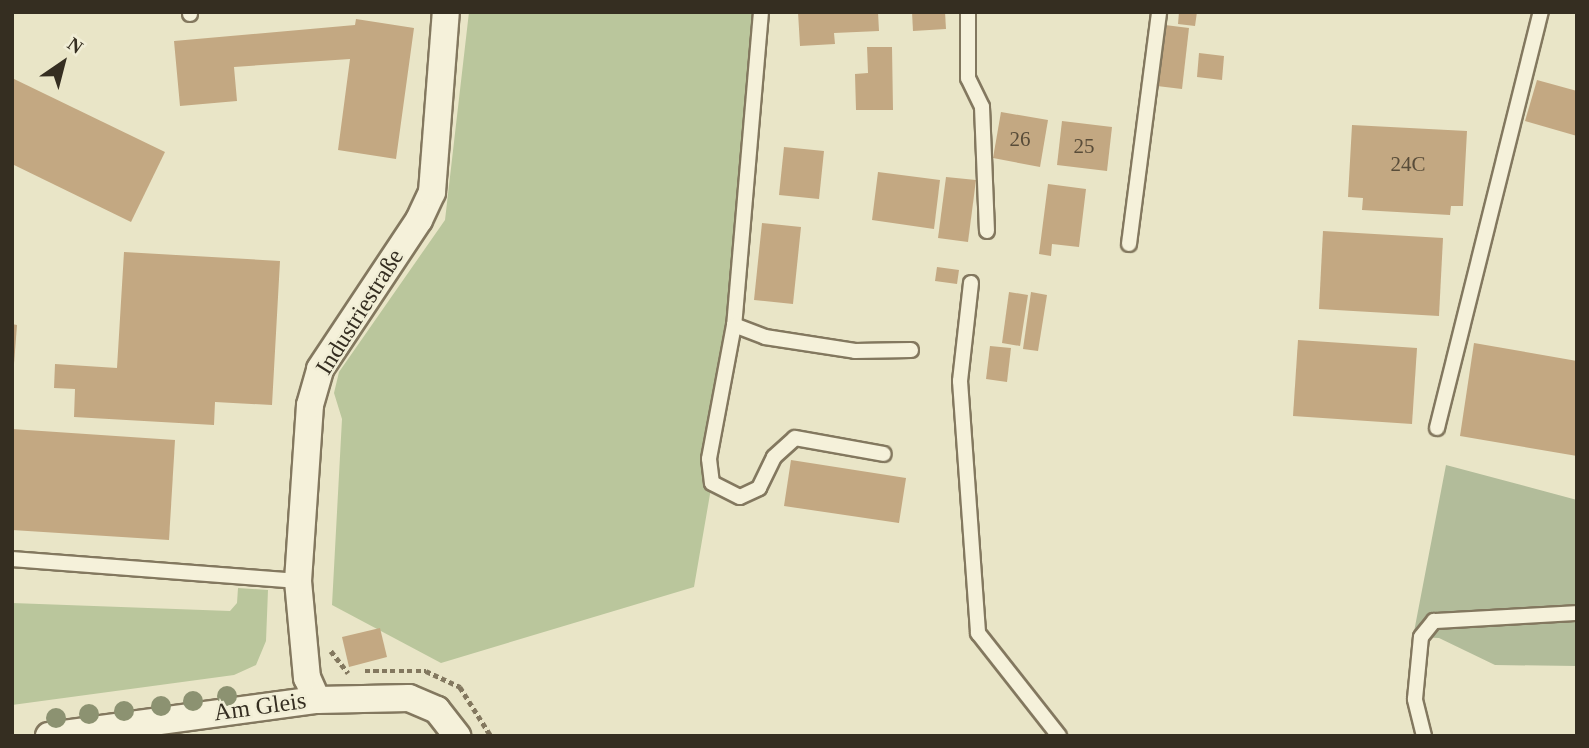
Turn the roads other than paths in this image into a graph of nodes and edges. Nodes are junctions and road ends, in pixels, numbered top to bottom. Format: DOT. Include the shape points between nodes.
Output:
graph roads {
  1 [pos="446,12"];
  2 [pos="761,12"];
  3 [pos="968,12"];
  4 [pos="1159,12"];
  5 [pos="1541,12"];
  6 [pos="987,230"];
  7 [pos="1129,244"];
  8 [pos="971,283"];
  9 [pos="734,325"];
  10 [pos="911,350"];
  11 [pos="1437,428"];
  12 [pos="884,454"];
  13 [pos="12,559"];
  14 [pos="298,581"];
  15 [pos="1577,612"];
  16 [pos="317,700"];
  17 [pos="49,736"];
  18 [pos="457,736"];
  19 [pos="1059,736"];
  20 [pos="1423,736"];
  1 -- 14 [label="street, Industriestraße" via="432,192 419,220 320,369 310,405"];
  2 -- 9 [label="lane"];
  3 -- 6 [label="lane" via="968,78 982,107"];
  4 -- 7 [label="lane"];
  5 -- 11 [label="lane"];
  8 -- 19 [label="lane" via="960,381 978,633"];
  9 -- 10 [label="lane" via="765,337 855,351"];
  9 -- 12 [label="lane" via="709,459 712,483 740,497 759,488 774,457 794,438"];
  13 -- 14 [label="lane"];
  14 -- 16 [label="street, Industriestraße" via="307,678"];
  15 -- 20 [label="lane" via="1434,621 1421,637 1416,687"];
  16 -- 17 [label="street, Am Gleis"];
  16 -- 18 [label="street, Am Gleis" via="409,698 437,710"];
}
